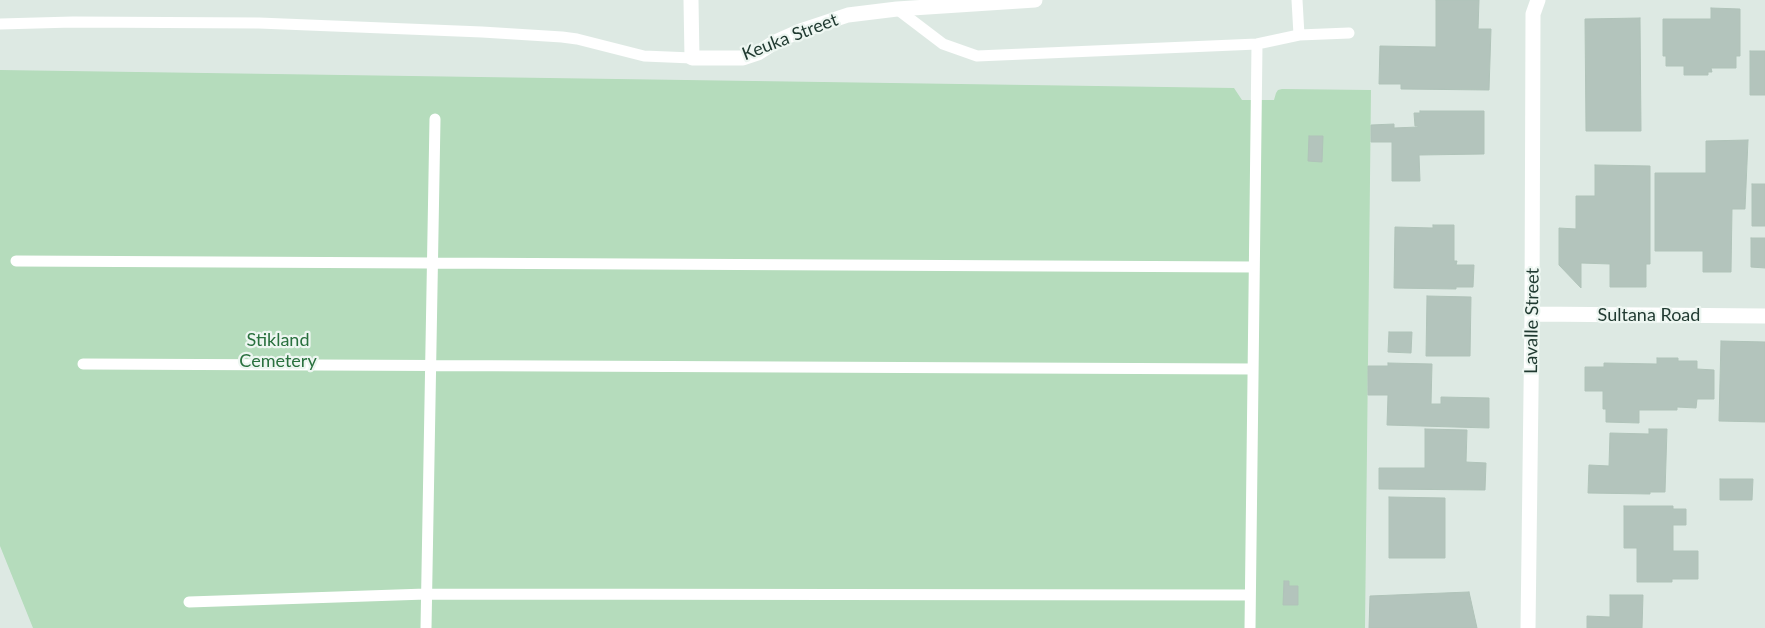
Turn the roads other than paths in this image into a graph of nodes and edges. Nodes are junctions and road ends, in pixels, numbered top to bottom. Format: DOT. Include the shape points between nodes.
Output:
graph roads {
  1 [pos="690,0"];
  2 [pos="1035,0"];
  3 [pos="1297,0"];
  4 [pos="1536,7"];
  5 [pos="897,8"];
  6 [pos="0,24"];
  7 [pos="1349,33"];
  8 [pos="1299,35"];
  9 [pos="1257,44"];
  10 [pos="692,58"];
  11 [pos="436,119"];
  12 [pos="16,261"];
  13 [pos="433,264"];
  14 [pos="1254,267"];
  15 [pos="1532,314"];
  16 [pos="1765,316"];
  17 [pos="84,364"];
  18 [pos="431,366"];
  19 [pos="1253,368"];
  20 [pos="426,594"];
  21 [pos="1250,595"];
  22 [pos="189,602"];
  23 [pos="426,628"];
  24 [pos="1250,628"];
  25 [pos="1528,628"];
  1 -- 10 [label="street"];
  2 -- 5 [label="street, Keuka Street"];
  3 -- 8 [label="lane"];
  4 -- 15 [label="street, Lavalle Street"];
  5 -- 9 [label="lane" via="943,44 977,56"];
  5 -- 10 [label="street, Keuka Street" via="848,15 819,24 743,58"];
  6 -- 10 [label="lane" via="259,23 473,32 562,37 644,56"];
  7 -- 8 [label="lane"];
  8 -- 9 [label="lane"];
  9 -- 14 [label="lane"];
  11 -- 13 [label="lane"];
  12 -- 13 [label="lane"];
  13 -- 14 [label="lane"];
  13 -- 18 [label="lane"];
  14 -- 19 [label="lane"];
  15 -- 16 [label="street, Sultana Road"];
  15 -- 25 [label="street, Lavalle Street"];
  17 -- 18 [label="lane"];
  18 -- 19 [label="lane"];
  18 -- 20 [label="lane"];
  19 -- 21 [label="lane"];
  20 -- 21 [label="lane"];
  20 -- 22 [label="lane"];
  20 -- 23 [label="lane"];
  21 -- 24 [label="lane"];
}
